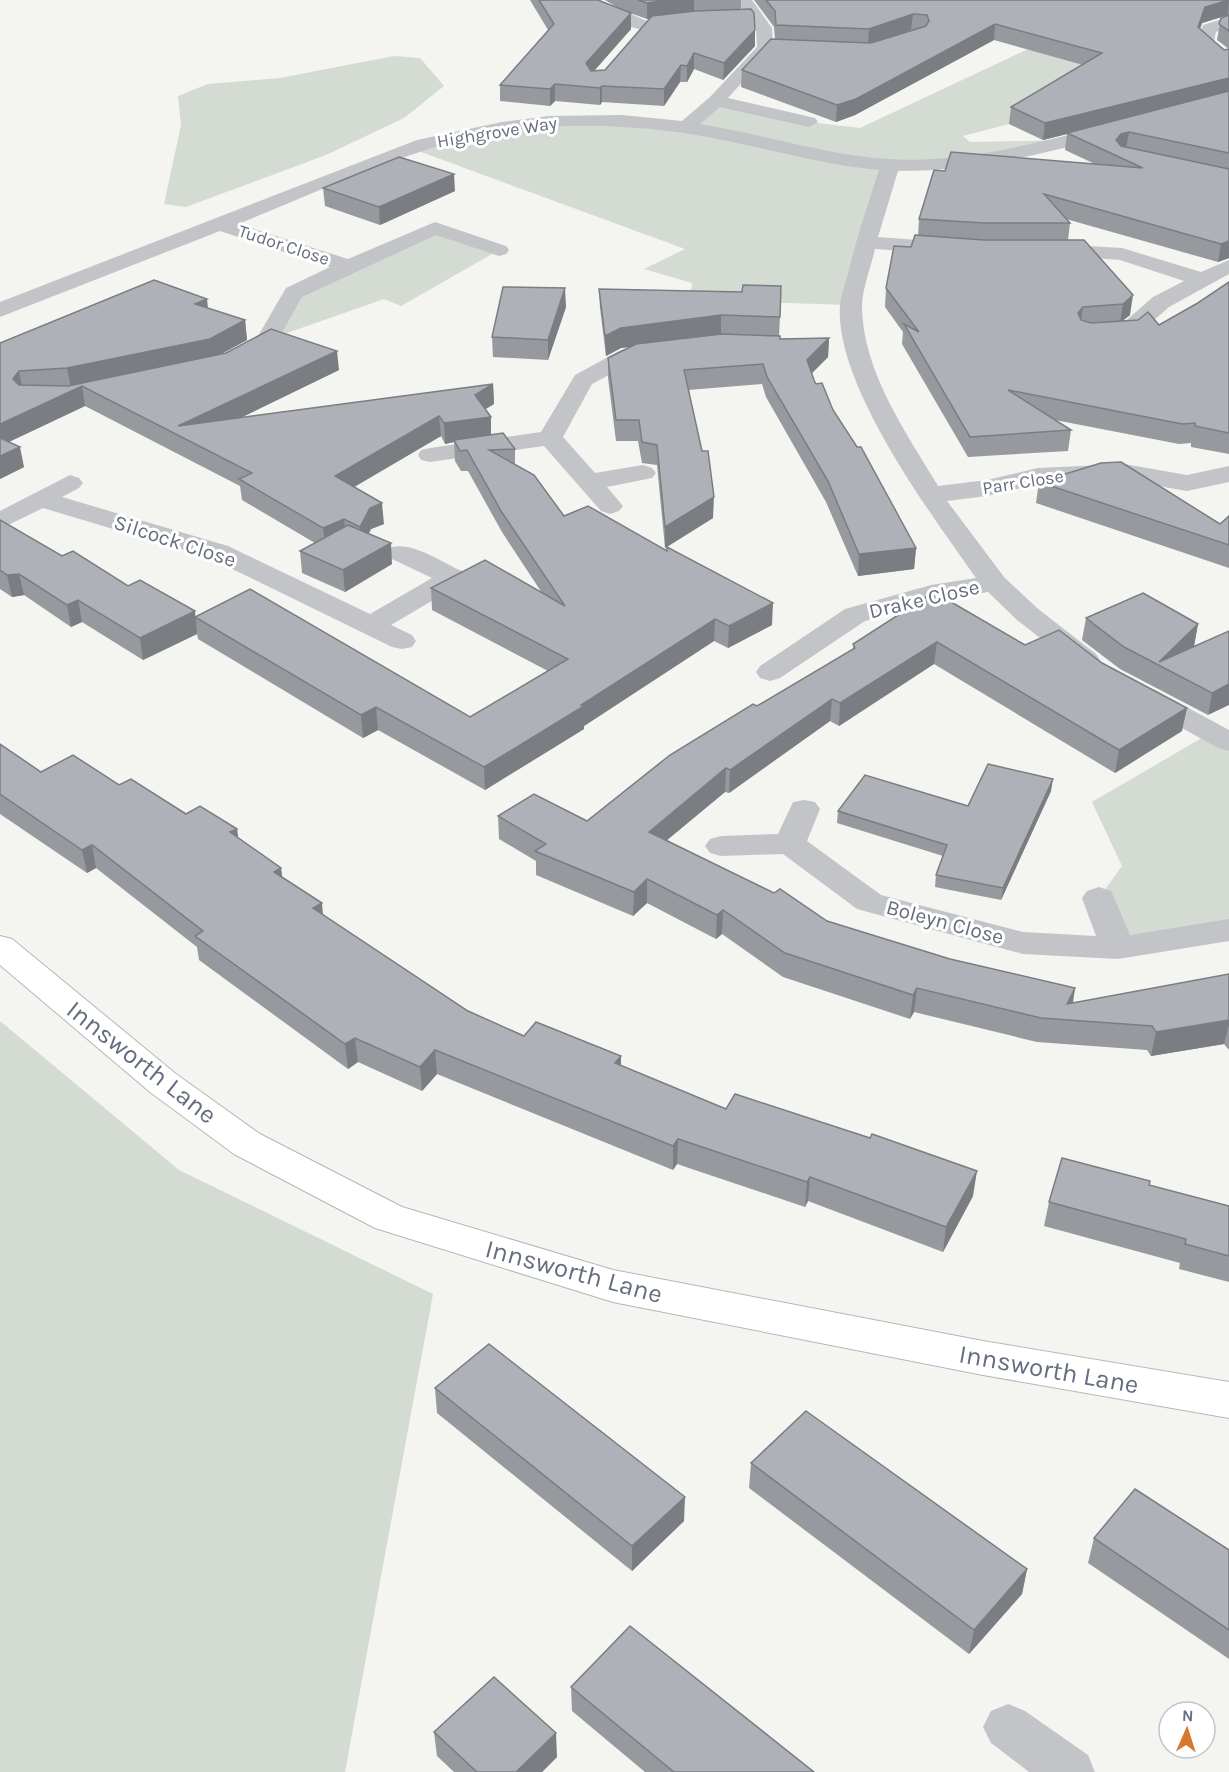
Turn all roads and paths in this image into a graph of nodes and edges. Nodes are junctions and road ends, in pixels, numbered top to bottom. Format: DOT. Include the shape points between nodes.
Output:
graph roads {
  1 [pos="744,0"];
  2 [pos="594,3"];
  3 [pos="757,17"];
  4 [pos="736,18"];
  5 [pos="1229,22"];
  6 [pos="665,23"];
  7 [pos="646,26"];
  8 [pos="630,44"];
  9 [pos="765,48"];
  10 [pos="788,49"];
  11 [pos="1229,60"];
  12 [pos="716,101"];
  13 [pos="1100,115"];
  14 [pos="809,122"];
  15 [pos="685,128"];
  16 [pos="890,165"];
  17 [pos="408,219"];
  18 [pos="218,224"];
  19 [pos="435,228"];
  20 [pos="866,242"];
  21 [pos="499,250"];
  22 [pos="982,250"];
  23 [pos="1028,250"];
  24 [pos="349,266"];
  25 [pos="1229,266"];
  26 [pos="1203,280"];
  27 [pos="0,310"];
  28 [pos="1088,333"];
  29 [pos="675,349"];
  30 [pos="219,366"];
  31 [pos="550,438"];
  32 [pos="430,455"];
  33 [pos="643,473"];
  34 [pos="1229,474"];
  35 [pos="589,482"];
  36 [pos="70,483"];
  37 [pos="930,495"];
  38 [pos="40,499"];
  39 [pos="610,506"];
  40 [pos="0,521"];
  41 [pos="401,553"];
  42 [pos="994,583"];
  43 [pos="824,605"];
  44 [pos="855,615"];
  45 [pos="370,626"];
  46 [pos="402,641"];
  47 [pos="770,672"];
  48 [pos="1229,741"];
  49 [pos="804,808"];
  50 [pos="790,843"];
  51 [pos="721,846"];
  52 [pos="1099,898"];
  53 [pos="1229,930"];
  54 [pos="0,947"];
  55 [pos="1118,948"];
  56 [pos="1229,1400"];
  57 [pos="1008,1727"];
  58 [pos="1070,1772"];
  1 -- 3 [label="street"];
  2 -- 7 [label="street"];
  3 -- 4 [label="street"];
  3 -- 9 [label="street" via="764,28"];
  5 -- 11 [label="street" via="1209,29 1205,43"];
  6 -- 7 [label="street"];
  7 -- 8 [label="street"];
  9 -- 10 [label="street"];
  9 -- 12 [label="street"];
  12 -- 14 [label="street"];
  12 -- 15 [label="street"];
  13 -- 16 [label="street, Highgrove Way" via="1126,126 1023,153"];
  15 -- 16 [label="street, Highgrove Way" via="831,158"];
  15 -- 18 [label="street, Highgrove Way" via="621,121 549,121 487,130 424,144"];
  16 -- 20 [label="street"];
  17 -- 19 [label="street"];
  18 -- 24 [label="street, Tudor Close"];
  18 -- 27 [label="street, Highgrove Way"];
  19 -- 21 [label="street"];
  19 -- 24 [label="street, Tudor Close"];
  20 -- 22 [label="street"];
  20 -- 37 [label="street" via="844,348"];
  23 -- 26 [label="street" via="1122,254"];
  24 -- 30 [label="street, Tudor Close" via="294,293 267,340"];
  25 -- 26 [label="street"];
  26 -- 28 [label="street" via="1161,302 1136,335"];
  29 -- 31 [label="street" via="629,355 583,380"];
  31 -- 32 [label="street"];
  31 -- 35 [label="street"];
  33 -- 35 [label="street"];
  34 -- 37 [label="street, Parr Close" via="1191,492 1113,472 1038,476"];
  35 -- 39 [label="street"];
  36 -- 38 [label="street"];
  37 -- 42 [label="street"];
  38 -- 40 [label="street"];
  38 -- 45 [label="street, Silcock Close" via="219,552"];
  41 -- 45 [label="street" via="452,577"];
  42 -- 44 [label="street, Drake Close" via="931,593"];
  42 -- 48 [label="street" via="1027,614 1114,680"];
  43 -- 44 [label="street, Drake Close"];
  44 -- 47 [label="street, Drake Close"];
  45 -- 46 [label="street, Silcock Close"];
  49 -- 50 [label="street"];
  50 -- 51 [label="street"];
  50 -- 55 [label="street, Boleyn Close" via="869,902 1023,943"];
  52 -- 55 [label="street"];
  53 -- 55 [label="street, Boleyn Close"];
  54 -- 56 [label="street, Innsworth Lane" via="164,1083 247,1144 389,1218 613,1286 983,1358"];
  57 -- 58 [label="street"];
}
